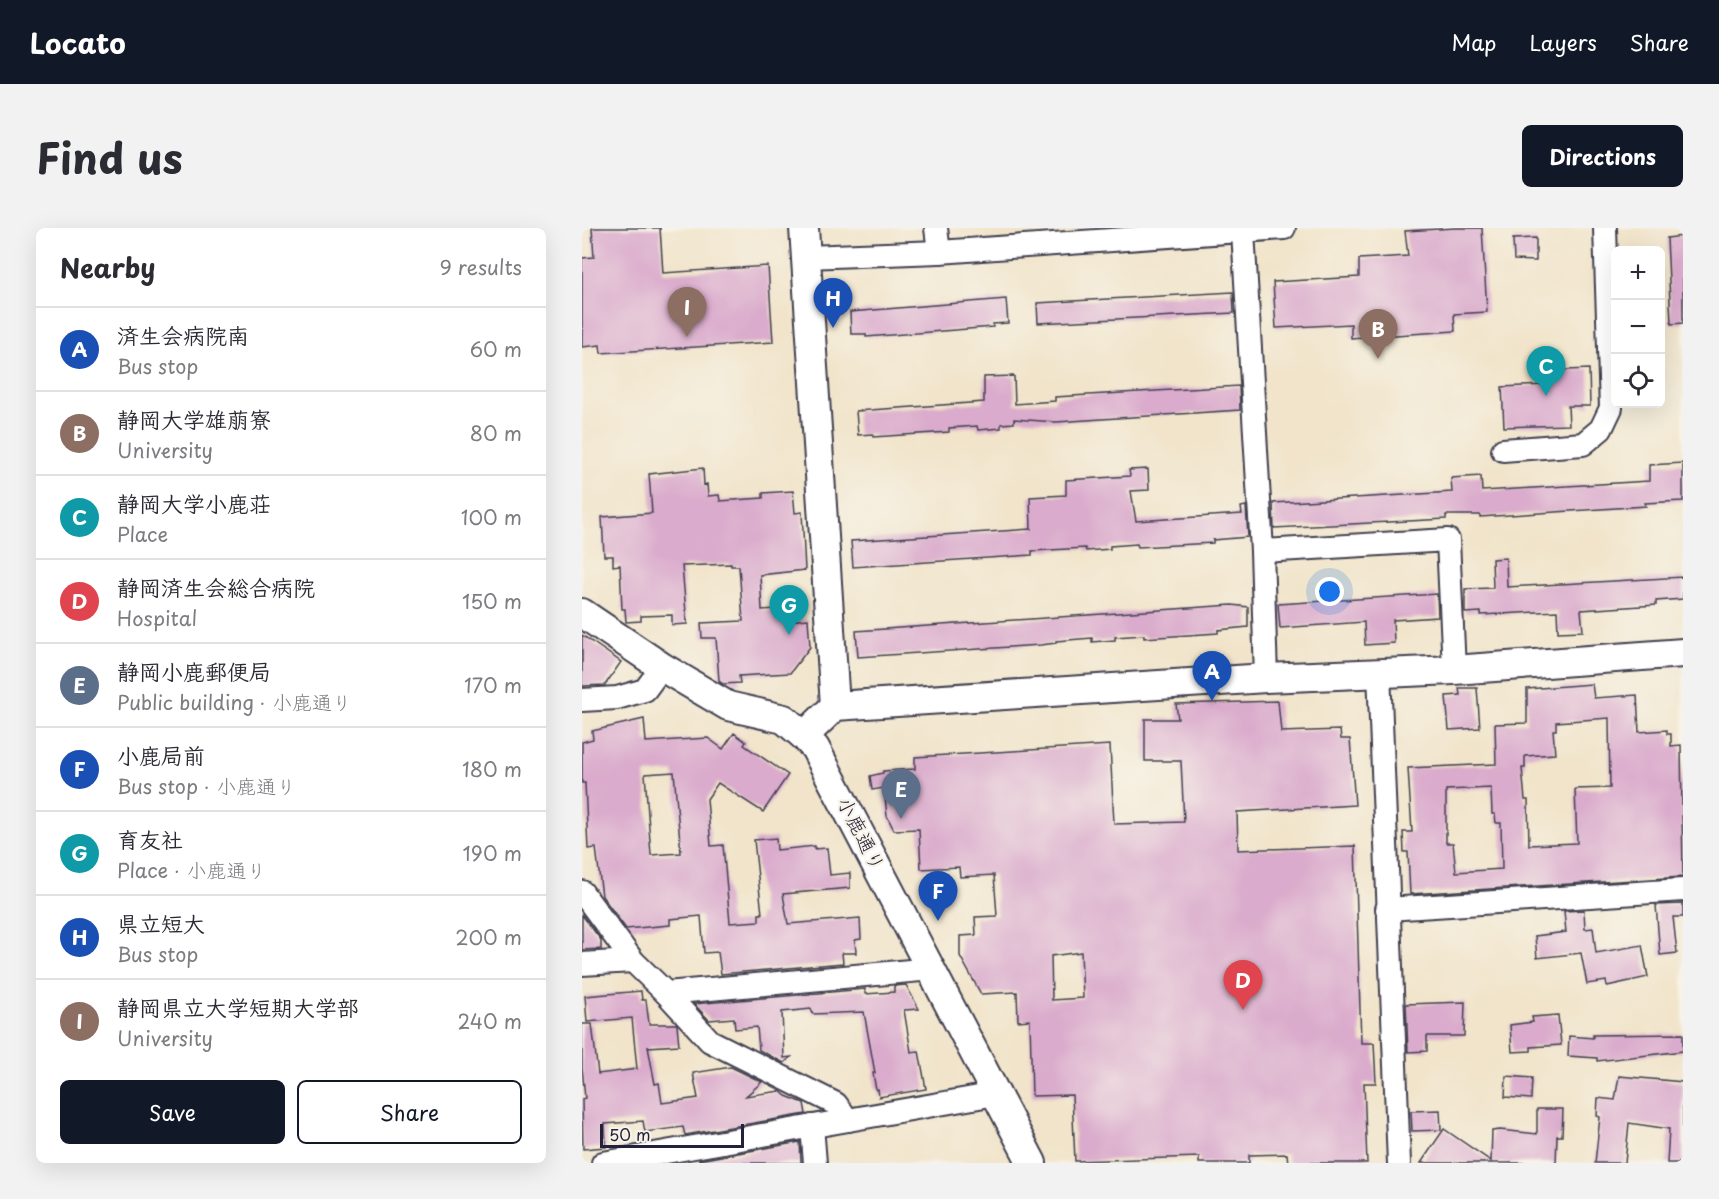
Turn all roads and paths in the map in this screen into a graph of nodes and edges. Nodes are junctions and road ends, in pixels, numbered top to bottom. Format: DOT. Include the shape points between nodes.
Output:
graph roads {
  1 [pos="804,228"];
  2 [pos="936,228"];
  3 [pos="1284,228"];
  4 [pos="1605,228"];
  5 [pos="1248,230"];
  6 [pos="939,252"];
  7 [pos="806,257"];
  8 [pos="1503,450"];
  9 [pos="1262,551"];
  10 [pos="582,613"];
  11 [pos="1683,653"];
  12 [pos="662,667"];
  13 [pos="1454,670"];
  14 [pos="1379,672"];
  15 [pos="1266,678"];
  16 [pos="617,698"];
  17 [pos="582,700"];
  18 [pos="835,706"];
  19 [pos="582,717"];
  20 [pos="804,735"];
  21 [pos="1683,890"];
  22 [pos="582,892"];
  23 [pos="1388,909"];
  24 [pos="633,961"];
  25 [pos="582,964"];
  26 [pos="932,969"];
  27 [pos="666,993"];
  28 [pos="996,1094"];
  29 [pos="848,1120"];
  30 [pos="812,1126"];
  31 [pos="603,1163"];
  32 [pos="815,1163"];
  33 [pos="1032,1163"];
  34 [pos="1399,1163"];
  1 -- 7 [label="street"];
  2 -- 6 [label="street"];
  3 -- 5 [label="street"];
  4 -- 8 [label="street" via="1611,408 1601,429 1583,444"];
  5 -- 6 [label="street"];
  5 -- 9 [label="street"];
  6 -- 7 [label="street"];
  7 -- 18 [label="street"];
  9 -- 13 [label="street" via="1448,540"];
  9 -- 15 [label="street"];
  10 -- 12 [label="street, 小鹿通り"];
  11 -- 13 [label="street"];
  12 -- 16 [label="street" via="645,690"];
  12 -- 20 [label="street, 小鹿通り" via="729,706 784,719"];
  13 -- 14 [label="street"];
  14 -- 15 [label="street"];
  14 -- 23 [label="street"];
  15 -- 18 [label="street"];
  16 -- 17 [label="street"];
  16 -- 19 [label="street"];
  18 -- 20 [label="street"];
  20 -- 26 [label="street, 小鹿通り" via="824,763"];
  21 -- 23 [label="street"];
  22 -- 24 [label="street"];
  23 -- 34 [label="street"];
  24 -- 25 [label="street"];
  24 -- 27 [label="street"];
  26 -- 27 [label="street"];
  26 -- 28 [label="street, 小鹿通り"];
  27 -- 29 [label="street" via="710,1041 836,1104"];
  28 -- 29 [label="street"];
  28 -- 33 [label="street, 小鹿通り"];
  29 -- 30 [label="street"];
  30 -- 31 [label="street"];
  30 -- 32 [label="street"];
}
